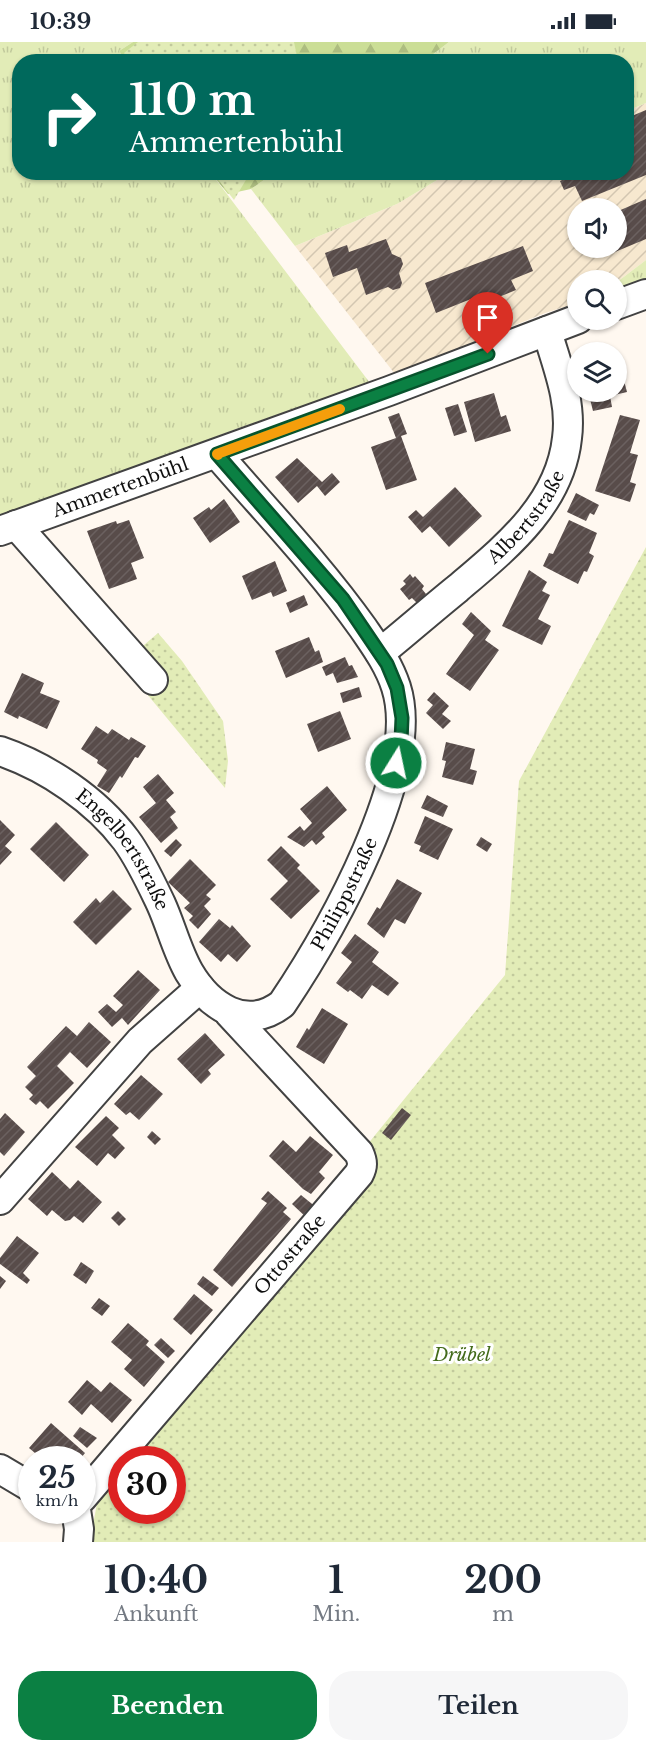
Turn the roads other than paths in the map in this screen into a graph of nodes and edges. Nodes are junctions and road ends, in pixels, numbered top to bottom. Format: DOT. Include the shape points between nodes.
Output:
graph roads {
  1 [pos="646,294"];
  2 [pos="627,301"];
  3 [pos="567,324"];
  4 [pos="547,331"];
  5 [pos="217,454"];
  6 [pos="8,528"];
  7 [pos="380,653"];
  8 [pos="153,680"];
  9 [pos="0,751"];
  10 [pos="200,988"];
  11 [pos="229,1013"];
  12 [pos="0,1200"];
  13 [pos="0,1469"];
  14 [pos="18,1480"];
  15 [pos="96,1482"];
  16 [pos="78,1524"];
  17 [pos="78,1542"];
  1 -- 2 [label="street"];
  3 -- 4 [label="street, Ammertenbühl"];
  4 -- 5 [label="street, Ammertenbühl"];
  4 -- 7 [label="street, Albertstraße" via="568,415 568,438 551,490 506,548"];
  5 -- 6 [label="street, Ammertenbühl"];
  5 -- 7 [label="street, Philippstraße" via="343,599"];
  6 -- 8 [label="street"];
  7 -- 11 [label="street, Philippstraße" via="397,688 402,718 401,741 378,826 334,919 282,1004 259,1016"];
  9 -- 10 [label="street, Engelbertstraße" via="47,772 117,828 146,875"];
  10 -- 11 [label="street"];
  10 -- 12 [label="street" via="140,1041"];
  11 -- 15 [label="street, Ottostraße" via="359,1154 363,1167"];
  13 -- 14 [label="street"];
  16 -- 17 [label="street"];
}
